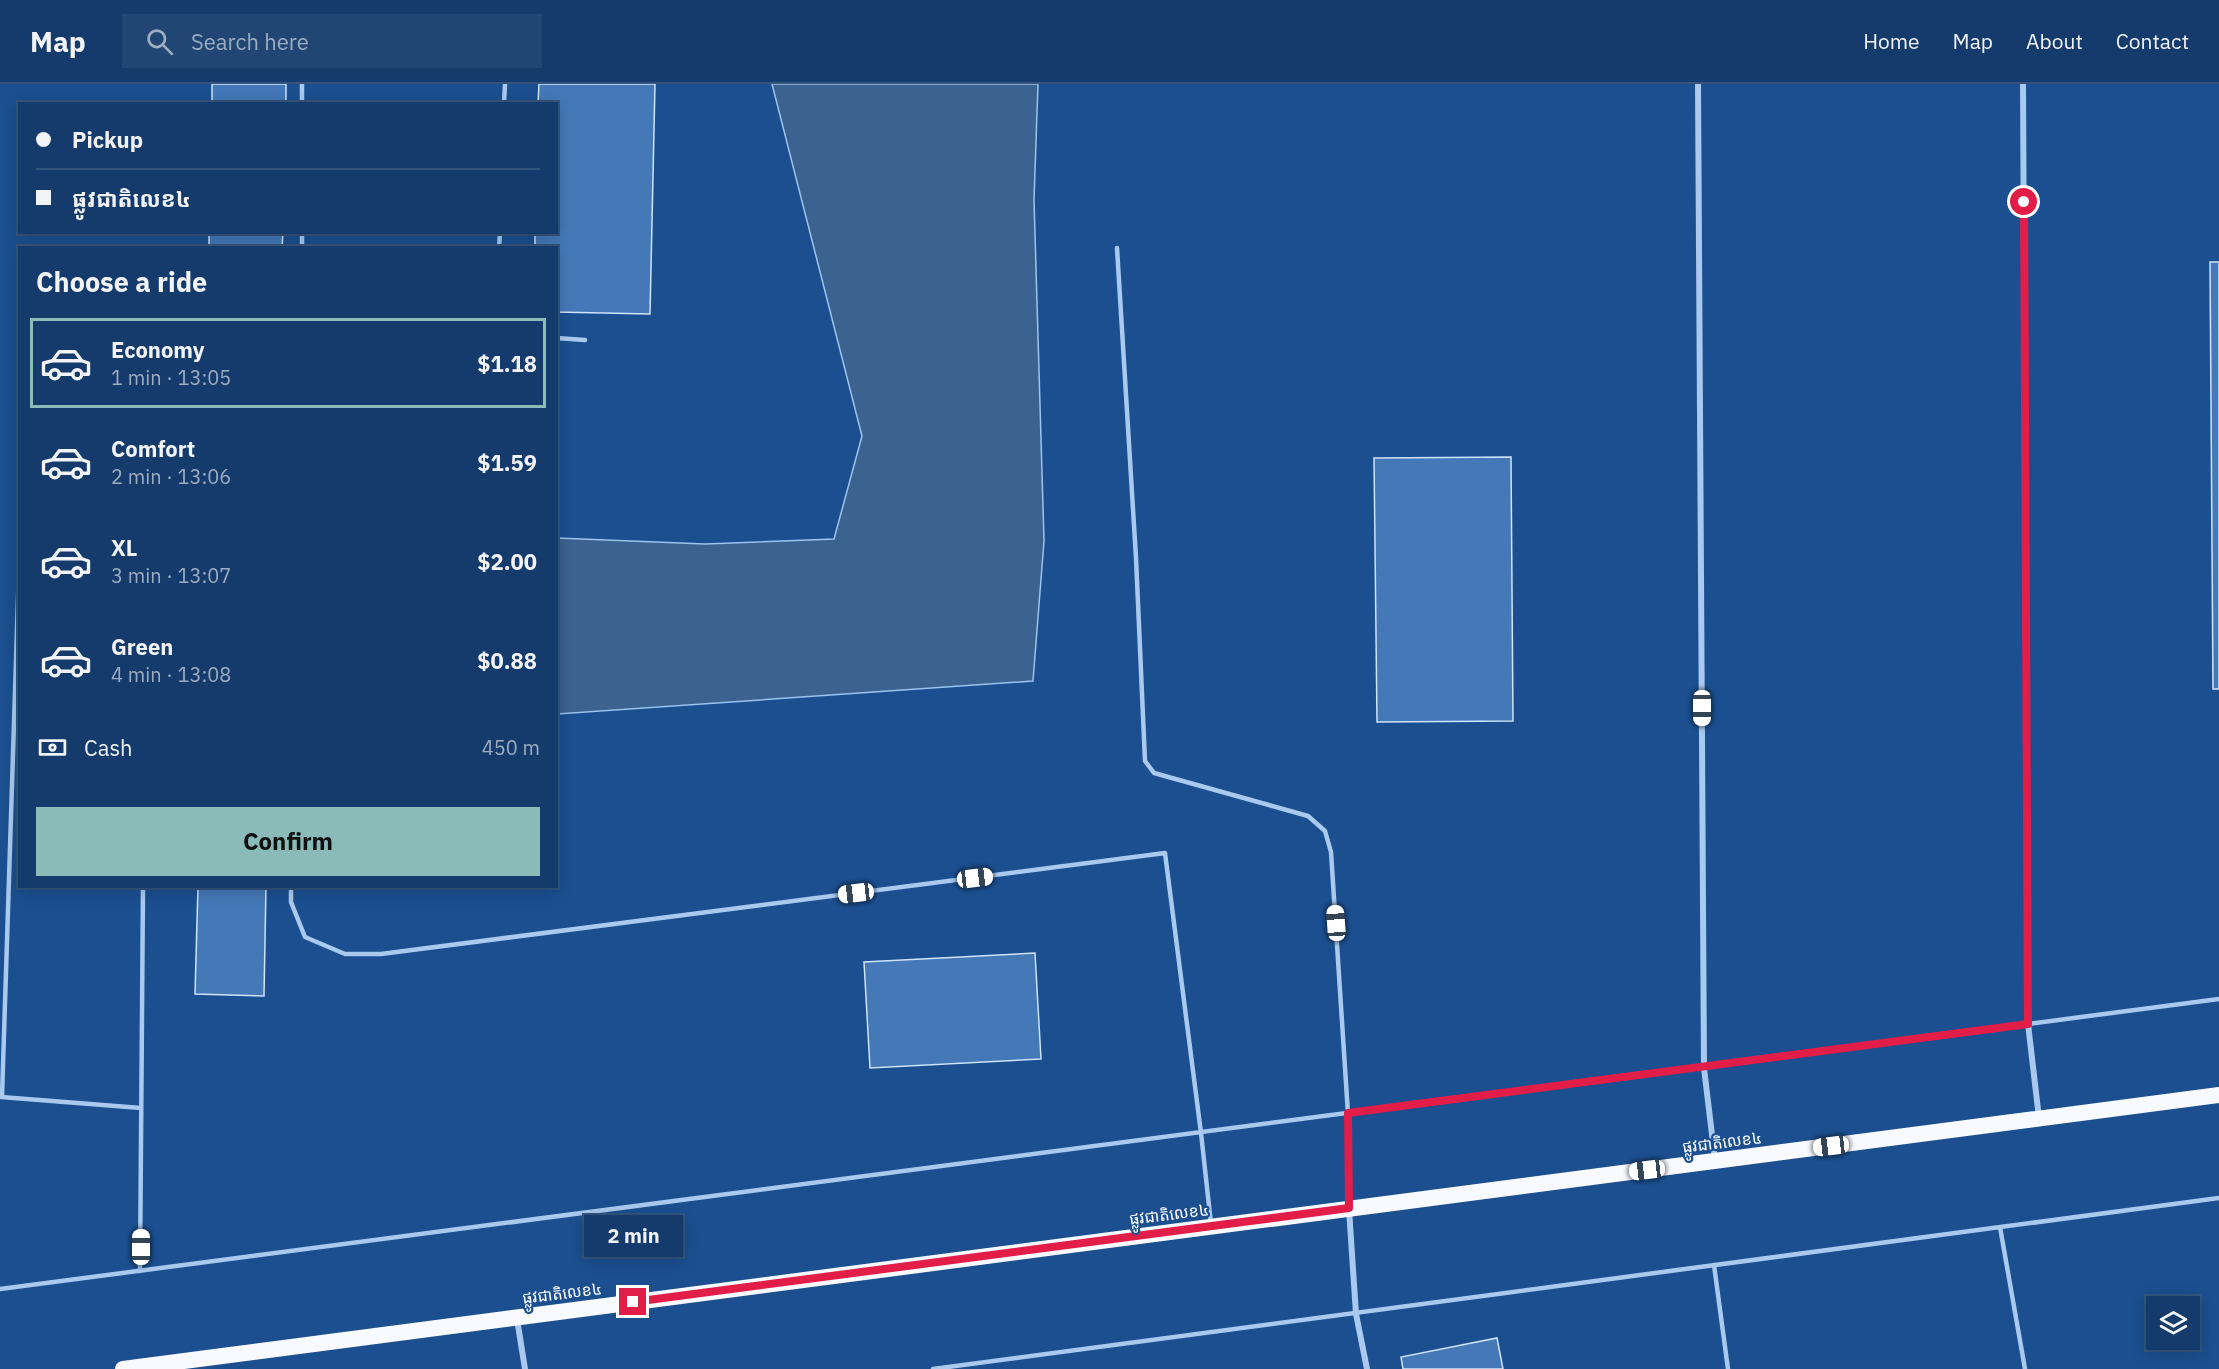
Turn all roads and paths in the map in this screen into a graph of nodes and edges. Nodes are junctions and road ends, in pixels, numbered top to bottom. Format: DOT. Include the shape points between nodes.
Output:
graph roads {
  1 [pos="303,84"];
  2 [pos="505,84"];
  3 [pos="1698,84"];
  4 [pos="2023,84"];
  5 [pos="303,102"];
  6 [pos="504,102"];
  7 [pos="1117,248"];
  8 [pos="558,338"];
  9 [pos="585,340"];
  10 [pos="18,595"];
  11 [pos="143,888"];
  12 [pos="291,888"];
  13 [pos="2219,999"];
  14 [pos="2028,1024"];
  15 [pos="1704,1068"];
  16 [pos="2219,1095"];
  17 [pos="1,1097"];
  18 [pos="141,1108"];
  19 [pos="1348,1113"];
  20 [pos="2039,1118"];
  21 [pos="1201,1133"];
  22 [pos="1715,1161"];
  23 [pos="2219,1198"];
  24 [pos="1349,1208"];
  25 [pos="1211,1227"];
  26 [pos="2000,1227"];
  27 [pos="1714,1265"];
  28 [pos="140,1271"];
  29 [pos="0,1289"];
  30 [pos="1356,1314"];
  31 [pos="517,1318"];
  32 [pos="123,1369"];
  33 [pos="525,1369"];
  34 [pos="933,1369"];
  35 [pos="1367,1369"];
  36 [pos="1728,1369"];
  37 [pos="2025,1369"];
  1 -- 5 [label="lane"];
  2 -- 6 [label="lane"];
  3 -- 15 [label="street"];
  4 -- 14 [label="street"];
  7 -- 19 [label="lane" via="1145,761 1154,773 1308,816 1325,831 1331,852"];
  8 -- 9 [label="lane"];
  10 -- 17 [label="lane"];
  11 -- 18 [label="lane"];
  12 -- 21 [label="lane" via="291,902 305,937 345,954 381,954 1164,853"];
  13 -- 14 [label="lane"];
  14 -- 15 [label="lane"];
  14 -- 20 [label="street"];
  15 -- 19 [label="lane"];
  15 -- 22 [label="street"];
  16 -- 20 [label="highway, ផ្លូវជាតិលេខ៤"];
  17 -- 18 [label="lane"];
  18 -- 28 [label="lane"];
  19 -- 21 [label="lane"];
  19 -- 24 [label="lane"];
  20 -- 22 [label="highway, ផ្លូវជាតិលេខ៤"];
  21 -- 25 [label="lane"];
  21 -- 28 [label="lane"];
  22 -- 24 [label="highway, ផ្លូវជាតិលេខ៤"];
  23 -- 26 [label="lane"];
  24 -- 25 [label="highway, ផ្លូវជាតិលេខ៤"];
  24 -- 30 [label="street"];
  25 -- 31 [label="highway, ផ្លូវជាតិលេខ៤"];
  26 -- 27 [label="lane"];
  26 -- 37 [label="lane"];
  27 -- 30 [label="lane"];
  27 -- 36 [label="lane"];
  28 -- 29 [label="lane"];
  30 -- 34 [label="lane"];
  30 -- 35 [label="street"];
  31 -- 32 [label="highway, ផ្លូវជាតិលេខ៤"];
  31 -- 33 [label="street"];
}
